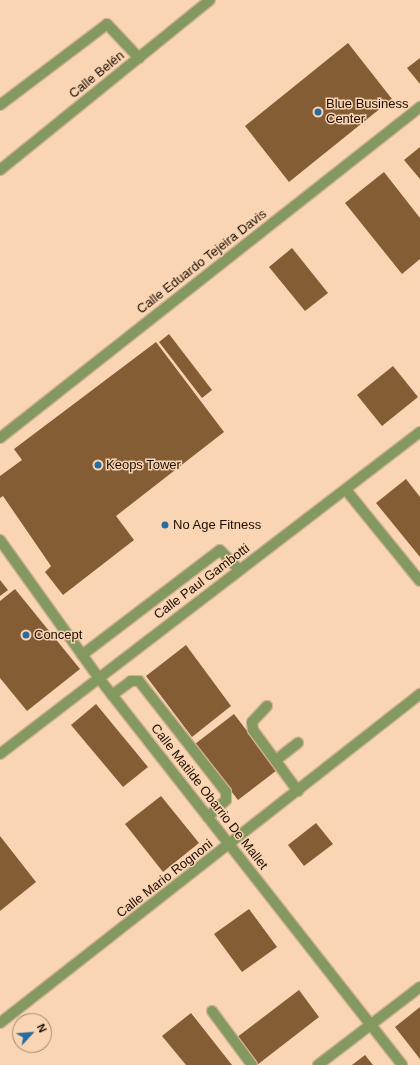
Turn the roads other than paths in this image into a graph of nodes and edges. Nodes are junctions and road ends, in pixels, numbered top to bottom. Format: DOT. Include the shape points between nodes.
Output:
graph roads {
  1 [pos="210,0"];
  2 [pos="139,58"];
  3 [pos="0,105"];
  4 [pos="420,107"];
  5 [pos="0,170"];
  6 [pos="420,432"];
  7 [pos="0,438"];
  8 [pos="346,490"];
  9 [pos="0,540"];
  10 [pos="239,570"];
  11 [pos="420,582"];
  12 [pos="82,655"];
  13 [pos="98,677"];
  14 [pos="420,694"];
  15 [pos="112,695"];
  16 [pos="267,706"];
  17 [pos="298,742"];
  18 [pos="0,754"];
  19 [pos="276,760"];
  20 [pos="298,791"];
  21 [pos="208,817"];
  22 [pos="231,845"];
  23 [pos="420,987"];
  24 [pos="212,1011"];
  25 [pos="0,1023"];
  26 [pos="370,1025"];
  27 [pos="252,1065"];
  28 [pos="318,1065"];
  29 [pos="402,1065"];
  1 -- 2 [label="street, Calle Belén"];
  2 -- 3 [label="street" via="107,24"];
  2 -- 5 [label="street, Calle Belén"];
  4 -- 7 [label="street, Calle Eduardo Tejeira Davis"];
  6 -- 8 [label="street, Calle Paul Gambotti"];
  8 -- 10 [label="street, Calle Paul Gambotti"];
  8 -- 11 [label="street"];
  9 -- 12 [label="street, Calle Matilde Obarrio De Mallet"];
  10 -- 12 [label="street" via="220,550"];
  10 -- 13 [label="street, Calle Paul Gambotti"];
  12 -- 13 [label="street, Calle Matilde Obarrio De Mallet"];
  13 -- 15 [label="street, Calle Matilde Obarrio De Mallet"];
  13 -- 18 [label="street, Calle Paul Gambotti"];
  14 -- 20 [label="street, Calle Mario Rognoni"];
  15 -- 21 [label="street, Calle Matilde Obarrio De Mallet"];
  15 -- 21 [label="street" via="135,680 149,693 226,792 226,800"];
  16 -- 19 [label="street" via="252,722 253,730"];
  17 -- 19 [label="street"];
  19 -- 20 [label="street"];
  20 -- 22 [label="street, Calle Mario Rognoni"];
  21 -- 22 [label="street, Calle Matilde Obarrio De Mallet"];
  22 -- 25 [label="street, Calle Mario Rognoni"];
  22 -- 26 [label="street, Calle Matilde Obarrio De Mallet"];
  23 -- 26 [label="street"];
  24 -- 27 [label="street"];
  26 -- 28 [label="street"];
  26 -- 29 [label="street, Calle Matilde Obarrio De Mallet"];
}
